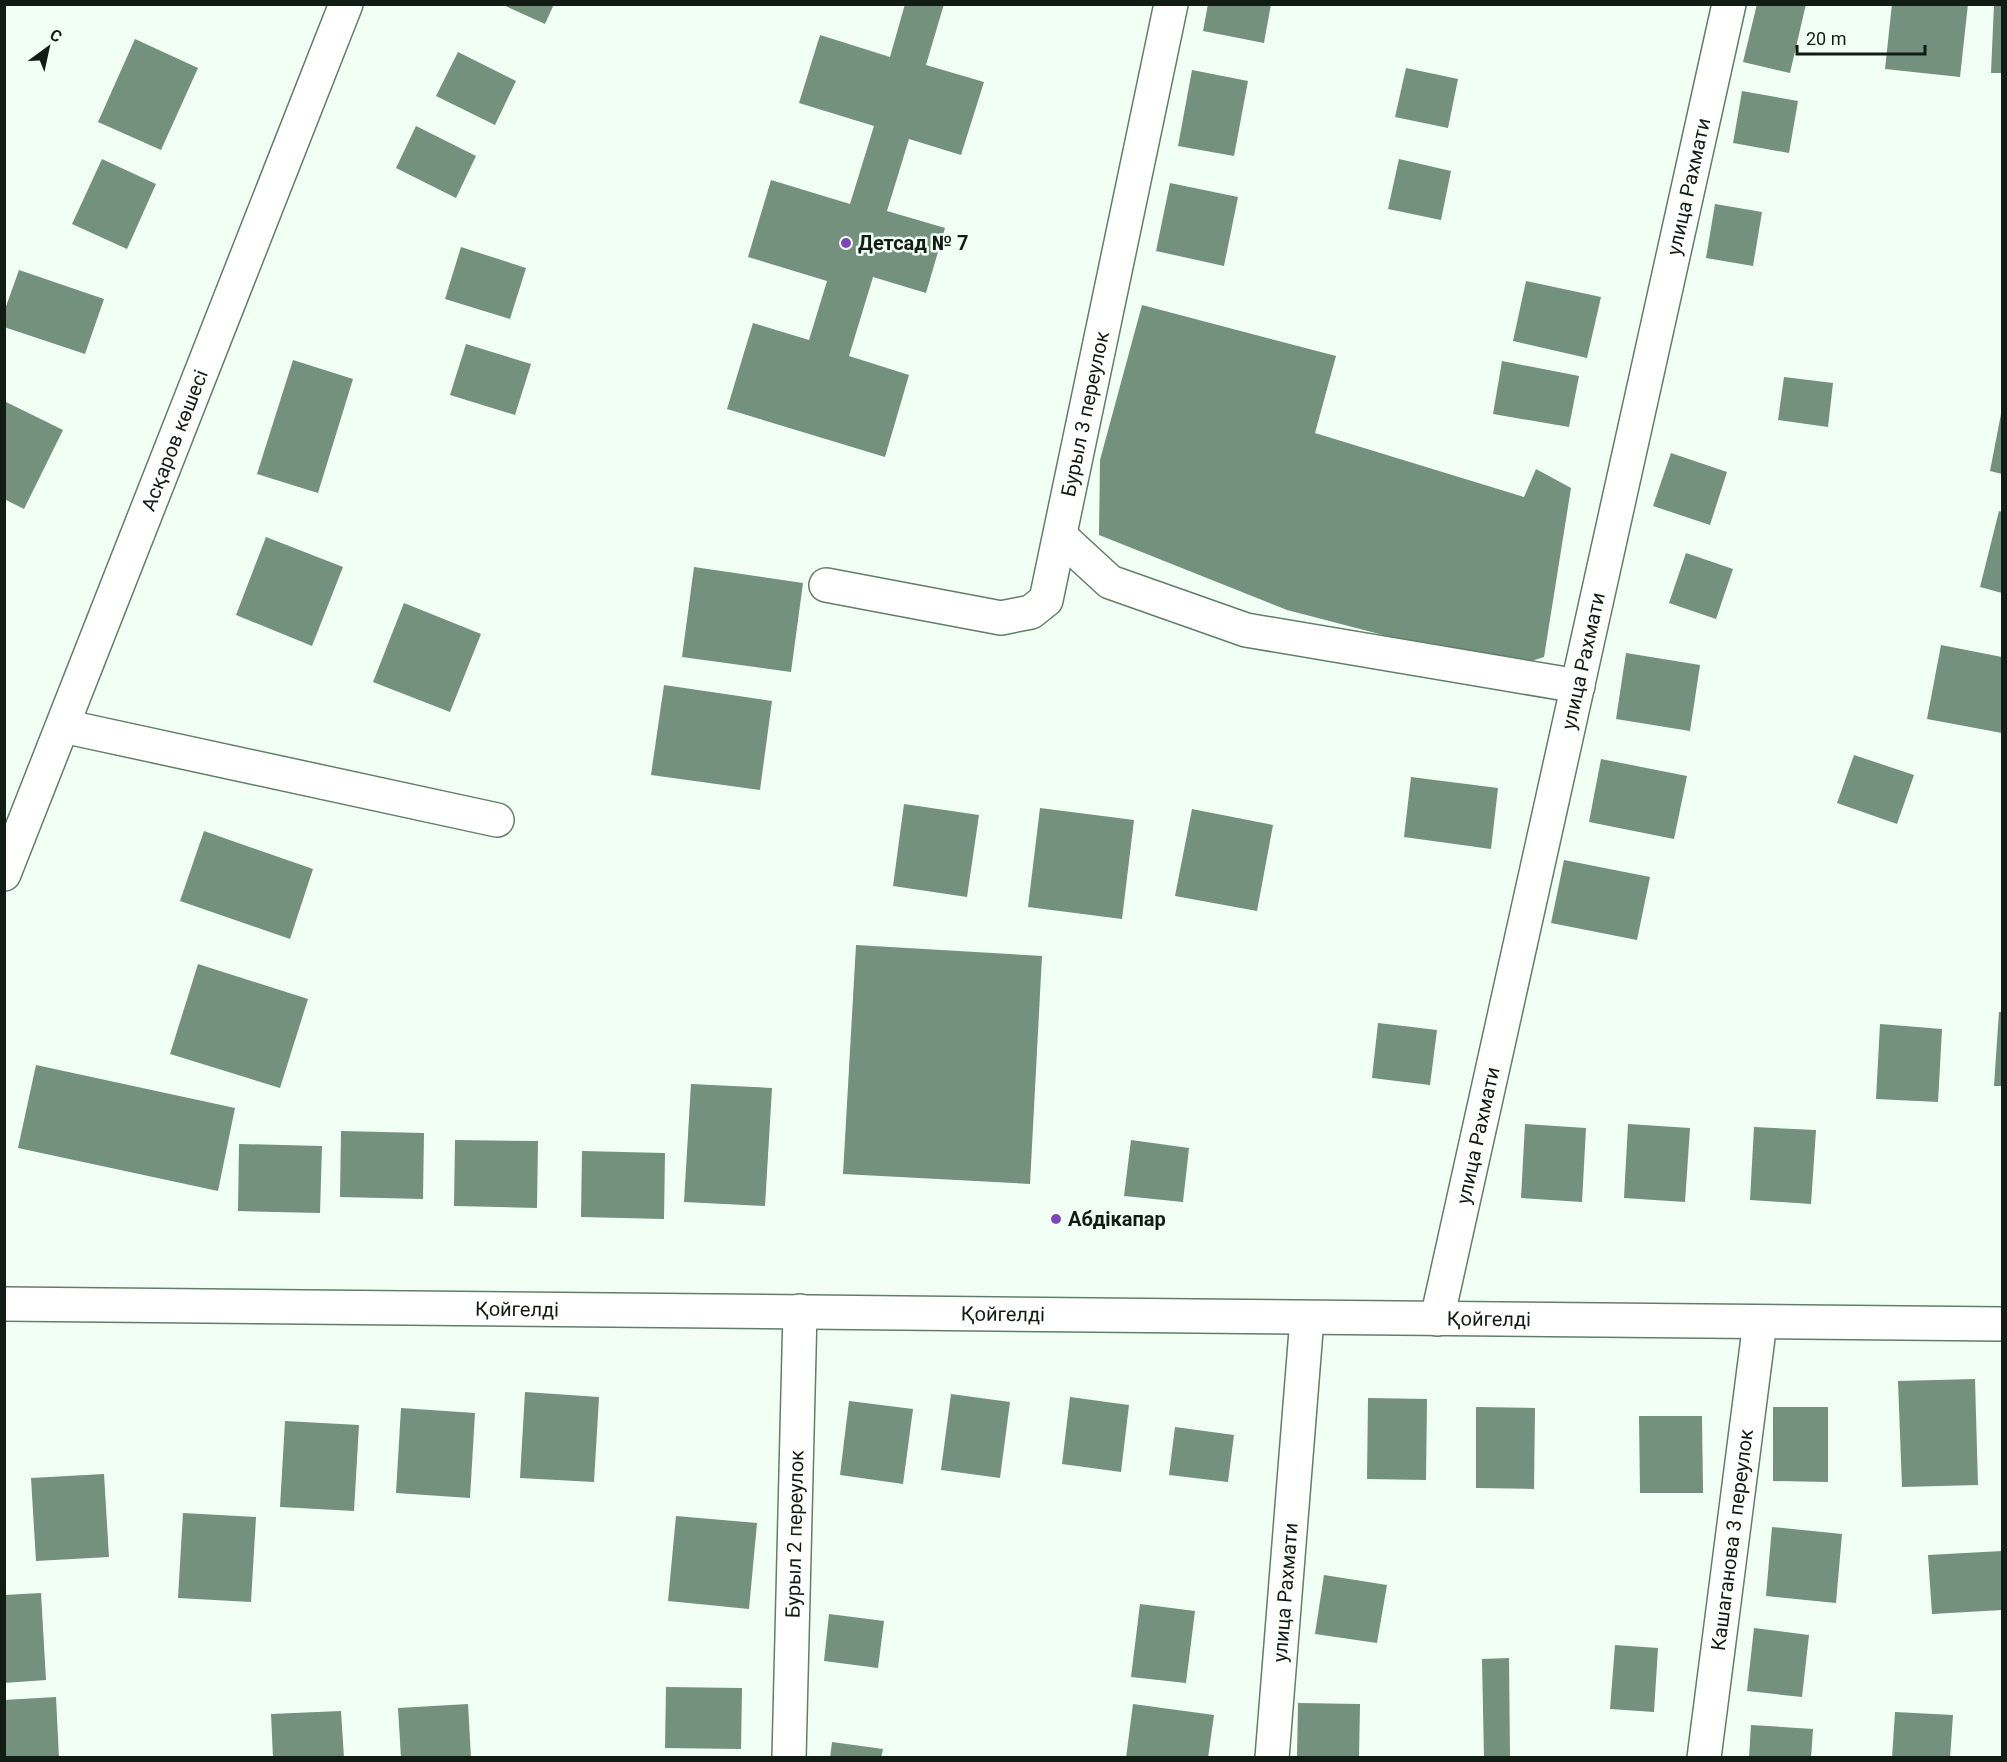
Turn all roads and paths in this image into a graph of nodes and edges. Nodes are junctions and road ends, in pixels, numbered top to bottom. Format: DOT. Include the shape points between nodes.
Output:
graph roads {
  1 [pos="346,4"];
  2 [pos="1171,4"];
  3 [pos="1729,4"];
  4 [pos="1060,536"];
  5 [pos="826,585"];
  6 [pos="1578,686"];
  7 [pos="63,726"];
  8 [pos="497,820"];
  9 [pos="4,874"];
  10 [pos="4,1304"];
  11 [pos="800,1311"];
  12 [pos="1307,1318"];
  13 [pos="1437,1319"];
  14 [pos="1760,1322"];
  15 [pos="2002,1324"];
  16 [pos="789,1758"];
  17 [pos="1272,1758"];
  18 [pos="1704,1758"];
  1 -- 7 [label="street, Асқаров көшесі"];
  2 -- 4 [label="street, Бурыл 3 переулок"];
  3 -- 6 [label="street, улица Рахмати"];
  4 -- 5 [label="street, Бурыл 3 переулок" via="1046,600 1031,612 1001,618"];
  4 -- 6 [label="street" via="1110,582 1246,630"];
  6 -- 13 [label="street, улица Рахмати"];
  7 -- 8 [label="street"];
  7 -- 9 [label="street, Асқаров көшесі"];
  10 -- 11 [label="street, Қойгелді"];
  11 -- 12 [label="street, Қойгелді"];
  11 -- 16 [label="street, Бурыл 2 переулок"];
  12 -- 13 [label="street, Қойгелді"];
  12 -- 17 [label="street, улица Рахмати"];
  13 -- 14 [label="street, Қойгелді"];
  14 -- 15 [label="street, Қойгелді"];
  14 -- 18 [label="street, Кашаганова 3 переулок"];
}
